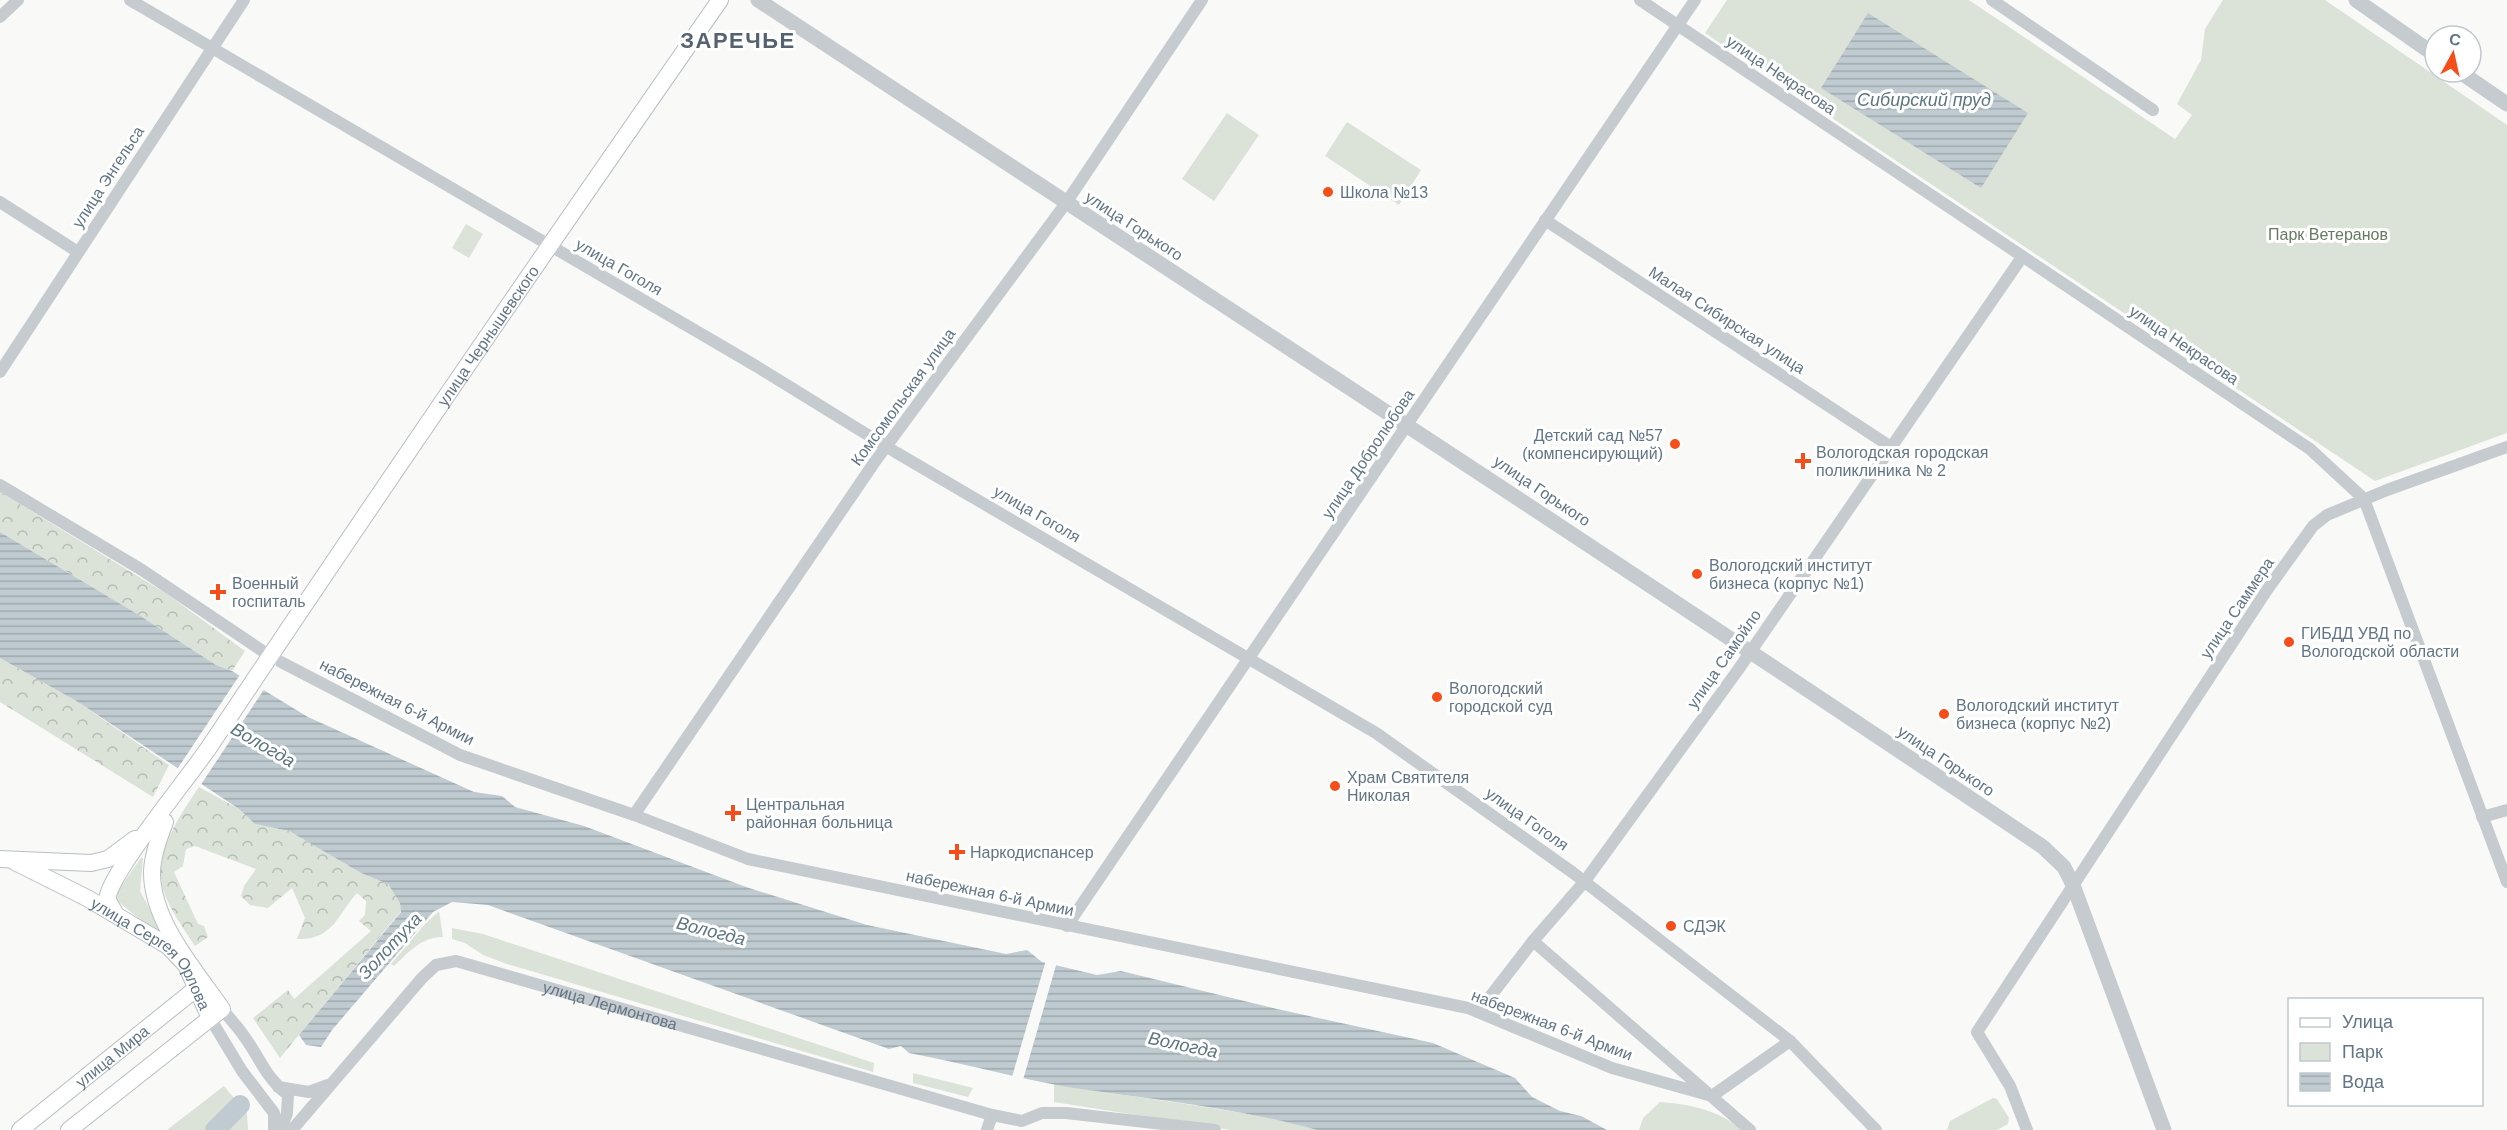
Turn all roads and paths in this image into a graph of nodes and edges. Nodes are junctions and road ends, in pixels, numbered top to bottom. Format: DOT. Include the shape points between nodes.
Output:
graph roads {
  1 [pos="18,0"];
  2 [pos="130,0"];
  3 [pos="244,0"];
  4 [pos="720,0"];
  5 [pos="758,0"];
  6 [pos="1202,0"];
  7 [pos="1640,0"];
  8 [pos="1695,0"];
  9 [pos="1992,0"];
  10 [pos="2356,0"];
  11 [pos="0,17"];
  12 [pos="1678,25"];
  13 [pos="2423,47"];
  14 [pos="212,48"];
  15 [pos="2478,84"];
  16 [pos="2507,104"];
  17 [pos="2153,110"];
  18 [pos="0,202"];
  19 [pos="1066,203"];
  20 [pos="1545,220"];
  21 [pos="549,246"];
  22 [pos="78,252"];
  23 [pos="2022,257"];
  24 [pos="0,372"];
  25 [pos="1409,425"];
  26 [pos="887,447"];
  27 [pos="1891,447"];
  28 [pos="2507,447"];
  29 [pos="0,485"];
  30 [pos="2364,499"];
  31 [pos="1750,652"];
  32 [pos="269,655"];
  33 [pos="1249,658"];
  34 [pos="188,779"];
  35 [pos="171,801"];
  36 [pos="2507,810"];
  37 [pos="634,815"];
  38 [pos="2482,818"];
  39 [pos="165,822"];
  40 [pos="0,852"];
  41 [pos="7,861"];
  42 [pos="1585,881"];
  43 [pos="2507,882"];
  44 [pos="2073,885"];
  45 [pos="87,898"];
  46 [pos="106,899"];
  47 [pos="116,915"];
  48 [pos="1067,926"];
  49 [pos="1533,940"];
  50 [pos="168,946"];
  51 [pos="187,957"];
  52 [pos="200,986"];
  53 [pos="1479,1011"];
  54 [pos="216,1013"];
  55 [pos="1790,1041"];
  56 [pos="331,1084"];
  57 [pos="277,1086"];
  58 [pos="1712,1096"];
  59 [pos="263,1099"];
  60 [pos="288,1109"];
  61 [pos="309,1110"];
  62 [pos="992,1115"];
  63 [pos="1021,1125"];
  64 [pos="21,1130"];
  65 [pos="69,1130"];
  66 [pos="274,1130"];
  67 [pos="281,1130"];
  68 [pos="292,1130"];
  69 [pos="987,1130"];
  70 [pos="1215,1130"];
  71 [pos="1750,1130"];
  72 [pos="1876,1130"];
  73 [pos="2027,1130"];
  74 [pos="2164,1130"];
  1 -- 11 [label="street"];
  2 -- 14 [label="street, улица Гоголя"];
  3 -- 14 [label="street, улица Энгельса"];
  4 -- 21 [label="main road, улица Чернышевского"];
  5 -- 19 [label="street, улица Горького"];
  6 -- 19 [label="street, Комсомольская улица"];
  7 -- 12 [label="street, улица Некрасова"];
  8 -- 12 [label="street, улица Добролюбова"];
  9 -- 17 [label="street"];
  10 -- 13 [label="street"];
  12 -- 20 [label="street, улица Добролюбова"];
  12 -- 23 [label="street, улица Некрасова"];
  14 -- 21 [label="street, улица Гоголя"];
  14 -- 22 [label="street, улица Энгельса"];
  15 -- 16 [label="street"];
  18 -- 22 [label="street"];
  19 -- 25 [label="street, улица Горького"];
  19 -- 26 [label="street, Комсомольская улица"];
  20 -- 25 [label="street, улица Добролюбова"];
  20 -- 27 [label="street, Малая Сибирская улица"];
  21 -- 26 [label="street, улица Гоголя"];
  21 -- 32 [label="main road, улица Чернышевского"];
  22 -- 24 [label="street, улица Энгельса"];
  23 -- 27 [label="street, улица Самойло"];
  23 -- 30 [label="street, улица Некрасова" via="2310,449"];
  25 -- 31 [label="street, улица Горького"];
  25 -- 33 [label="street, улица Добролюбова"];
  26 -- 33 [label="street, улица Гоголя"];
  26 -- 37 [label="street, Комсомольская улица"];
  27 -- 31 [label="street, улица Самойло"];
  28 -- 30 [label="street, улица Саммера"];
  29 -- 32 [label="street, набережная 6-й Армии" via="142,570"];
  30 -- 38 [label="street, улица Некрасова"];
  30 -- 44 [label="street, улица Саммера" via="2326,515 2313,526"];
  31 -- 42 [label="street, улица Самойло"];
  31 -- 44 [label="street, улица Горького" via="2043,847 2064,867"];
  32 -- 34 [label="main road, улица Чернышевского"];
  32 -- 37 [label="street, набережная 6-й Армии" via="460,755"];
  33 -- 42 [label="street, улица Гоголя" via="1376,733"];
  33 -- 48 [label="street, улица Добролюбова"];
  34 -- 35 [label="main road"];
  34 -- 39 [label="main road"];
  35 -- 41 [label="main road" via="108,859 76,864"];
  35 -- 46 [label="main road" via="115,878"];
  36 -- 38 [label="street"];
  37 -- 48 [label="street, набережная 6-й Армии" via="748,859"];
  38 -- 43 [label="street, улица Некрасова"];
  39 -- 46 [label="main road" via="123,882"];
  39 -- 51 [label="main road" via="153,863 154,888 165,919"];
  40 -- 41 [label="street, улица Сергея Орлова"];
  41 -- 45 [label="main road, улица Сергея Орлова"];
  42 -- 49 [label="street, улица Самойло"];
  42 -- 55 [label="street, улица Гоголя"];
  44 -- 73 [label="street, улица Саммера" via="1977,1032 2010,1086"];
  44 -- 74 [label="street, улица Горького"];
  45 -- 46 [label="main road"];
  45 -- 47 [label="main road, улица Сергея Орлова"];
  46 -- 47 [label="main road"];
  47 -- 50 [label="main road, улица Сергея Орлова"];
  48 -- 53 [label="street, набережная 6-й Армии"];
  49 -- 53 [label="street, улица Самойло"];
  49 -- 58 [label="street, набережная 6-й Армии"];
  50 -- 51 [label="main road"];
  50 -- 52 [label="main road, улица Сергея Орлова"];
  51 -- 52 [label="main road, улица Сергея Орлова"];
  52 -- 54 [label="main road, улица Сергея Орлова"];
  52 -- 64 [label="main road, улица Мира"];
  53 -- 58 [label="street, набережная 6-й Армии" via="1612,1068"];
  54 -- 57 [label="street, улица Сергея Орлова" via="247,1040"];
  54 -- 59 [label="street, улица Сергея Орлова" via="242,1071"];
  54 -- 65 [label="main road, улица Мира"];
  55 -- 58 [label="street"];
  55 -- 72 [label="street, улица Гоголя"];
  56 -- 57 [label="street" via="309,1092"];
  56 -- 61 [label="street, улица Лермонтова"];
  56 -- 62 [label="street, улица Лермонтова" via="436,965 456,961"];
  57 -- 59 [label="street" via="277,1097"];
  57 -- 60 [label="street, улица Сергея Орлова" via="288,1095"];
  58 -- 71 [label="street, набережная 6-й Армии"];
  59 -- 60 [label="street"];
  59 -- 66 [label="street, улица Сергея Орлова" via="274,1113"];
  60 -- 61 [label="street"];
  60 -- 67 [label="street"];
  61 -- 68 [label="street, улица Лермонтова"];
  62 -- 63 [label="street, улица Лермонтова"];
  62 -- 69 [label="street"];
  63 -- 70 [label="street" via="1042,1113 1066,1113"];
}
